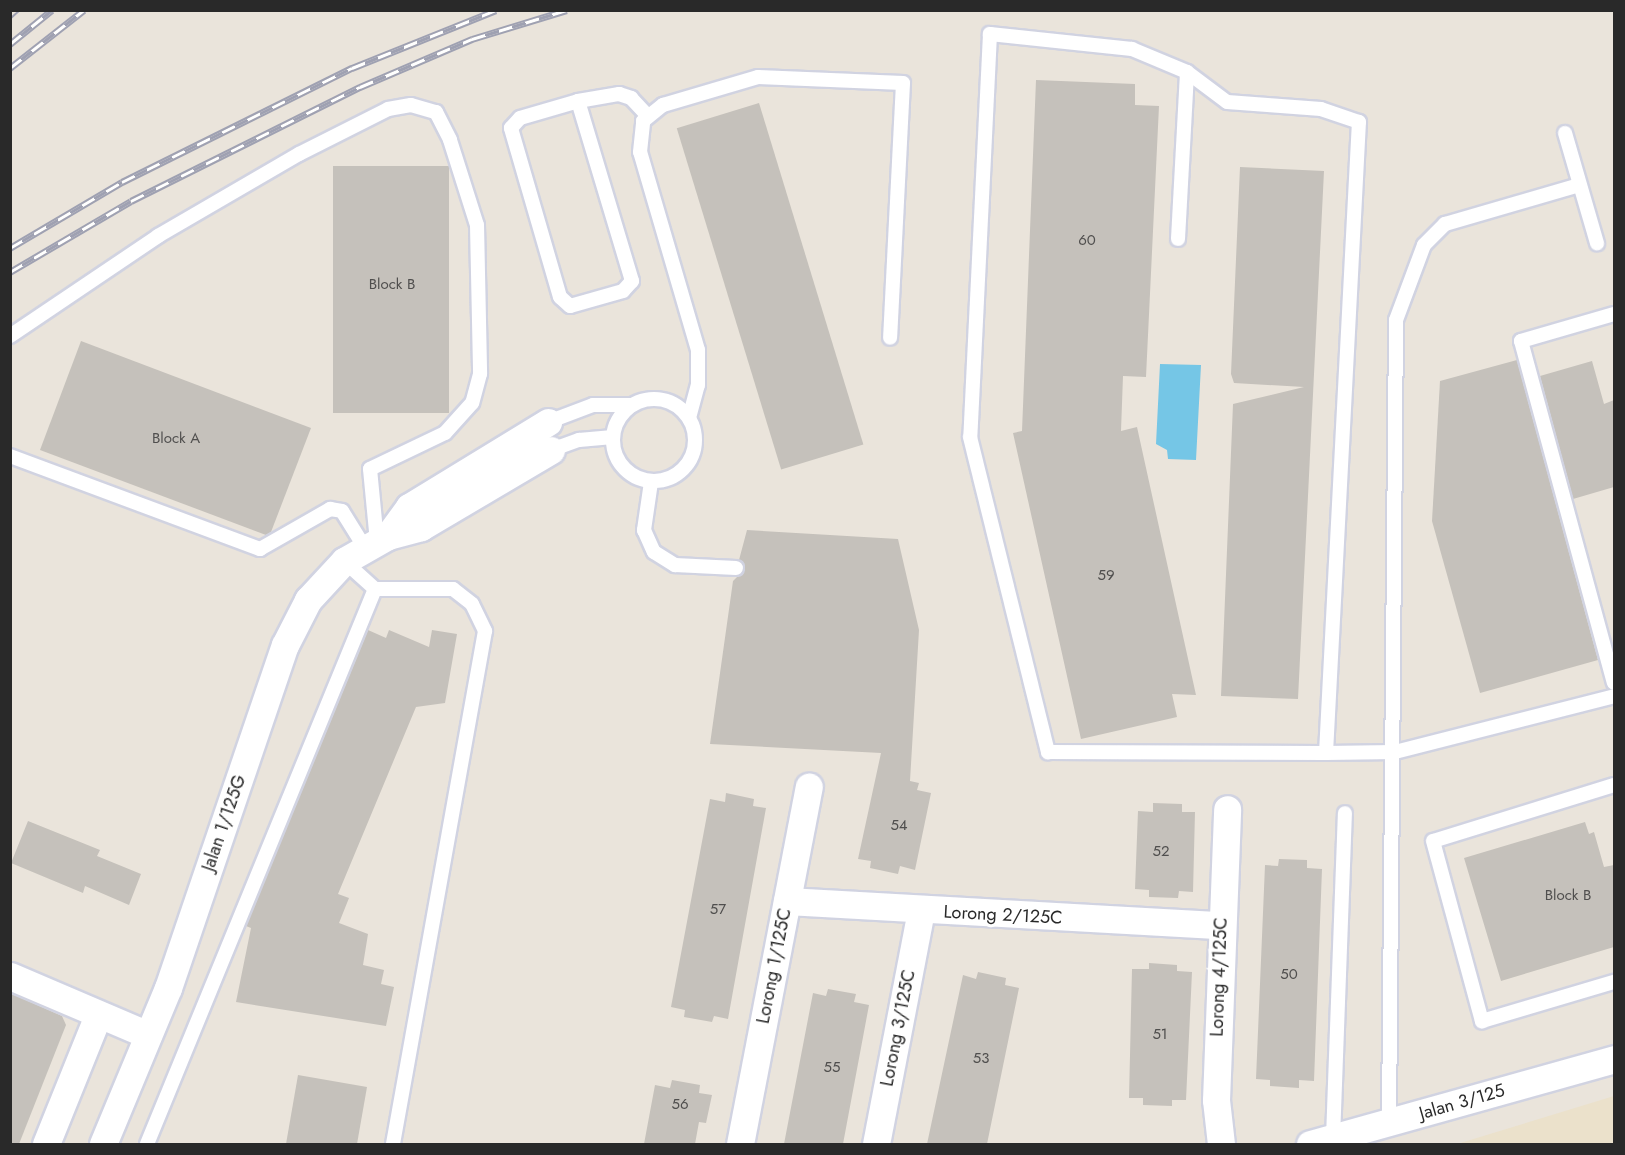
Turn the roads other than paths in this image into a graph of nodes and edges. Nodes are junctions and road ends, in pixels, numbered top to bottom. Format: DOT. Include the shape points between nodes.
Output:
graph roads {
  1 [pos="1187,72"];
  2 [pos="578,101"];
  3 [pos="647,115"];
  4 [pos="1565,133"];
  5 [pos="1579,185"];
  6 [pos="1178,239"];
  7 [pos="1597,243"];
  8 [pos="1614,314"];
  9 [pos="10,336"];
  10 [pos="890,338"];
  11 [pos="632,405"];
  12 [pos="689,418"];
  13 [pos="613,437"];
  14 [pos="541,441"];
  15 [pos="10,456"];
  16 [pos="651,482"];
  17 [pos="369,547"];
  18 [pos="736,568"];
  19 [pos="375,588"];
  20 [pos="1614,683"];
  21 [pos="1614,696"];
  22 [pos="1395,752"];
  23 [pos="1326,753"];
  24 [pos="1614,785"];
  25 [pos="809,787"];
  26 [pos="1227,809"];
  27 [pos="1345,813"];
  28 [pos="787,901"];
  29 [pos="921,911"];
  30 [pos="1220,926"];
  31 [pos="10,976"];
  32 [pos="1614,982"];
  33 [pos="98,1015"];
  34 [pos="148,1035"];
  35 [pos="1614,1059"];
  36 [pos="1389,1123"];
  37 [pos="1325,1142"];
  38 [pos="46,1144"];
  39 [pos="103,1144"];
  40 [pos="147,1144"];
  41 [pos="393,1144"];
  42 [pos="740,1144"];
  43 [pos="876,1144"];
  44 [pos="1221,1144"];
  1 -- 6 [label="lane"];
  1 -- 23 [label="lane" via="1227,102 1321,109 1359,122"];
  1 -- 23 [label="lane" via="1132,48 990,34 970,437 1048,752"];
  2 -- 2 [label="lane" via="520,118 511,128 560,297 570,306 622,291 632,281"];
  2 -- 3 [label="lane" via="626,94"];
  3 -- 10 [label="lane" via="663,105 759,77 903,83"];
  3 -- 12 [label="lane" via="640,130 642,164 698,350 698,385"];
  4 -- 5 [label="lane"];
  5 -- 7 [label="lane"];
  5 -- 22 [label="lane" via="1445,224 1424,245 1404,290 1396,320"];
  8 -- 20 [label="lane" via="1521,341"];
  9 -- 17 [label="lane" via="158,236 300,154 388,109 411,105 436,112 450,140 477,225 480,374 472,404 445,433 370,469"];
  11 -- 12 [label="lane" via="657,399 670,401"];
  11 -- 13 [label="lane" via="616,425"];
  11 -- 14 [label="lane" via="592,405"];
  12 -- 16 [label="lane" via="696,443 692,456 676,476"];
  13 -- 14 [label="lane"];
  13 -- 16 [label="lane" via="614,450 627,472"];
  14 -- 17 [label="street" via="421,527"];
  15 -- 17 [label="lane" via="260,549 330,509 342,511"];
  16 -- 18 [label="lane" via="644,530 654,552 675,565"];
  17 -- 19 [label="lane"];
  17 -- 34 [label="street, Jalan 1/125G" via="308,600 285,645"];
  19 -- 40 [label="lane"];
  19 -- 41 [label="lane" via="453,589 472,604 485,631"];
  21 -- 22 [label="lane"];
  22 -- 23 [label="lane"];
  22 -- 36 [label="lane"];
  24 -- 32 [label="lane" via="1433,841 1482,1021"];
  25 -- 28 [label="street, Lorong 1/125C"];
  26 -- 30 [label="street, Lorong 4/125C"];
  27 -- 37 [label="lane"];
  28 -- 29 [label="street, Lorong 2/125C"];
  28 -- 42 [label="street, Lorong 1/125C"];
  29 -- 30 [label="street, Lorong 2/125C"];
  29 -- 43 [label="street, Lorong 3/125C"];
  30 -- 44 [label="street, Lorong 4/125C" via="1216,1100"];
  31 -- 33 [label="street"];
  33 -- 34 [label="street"];
  33 -- 38 [label="street"];
  34 -- 39 [label="street, Jalan 1/125G"];
  35 -- 36 [label="street, Jalan 3/125"];
  36 -- 37 [label="street, Jalan 3/125"];
}
